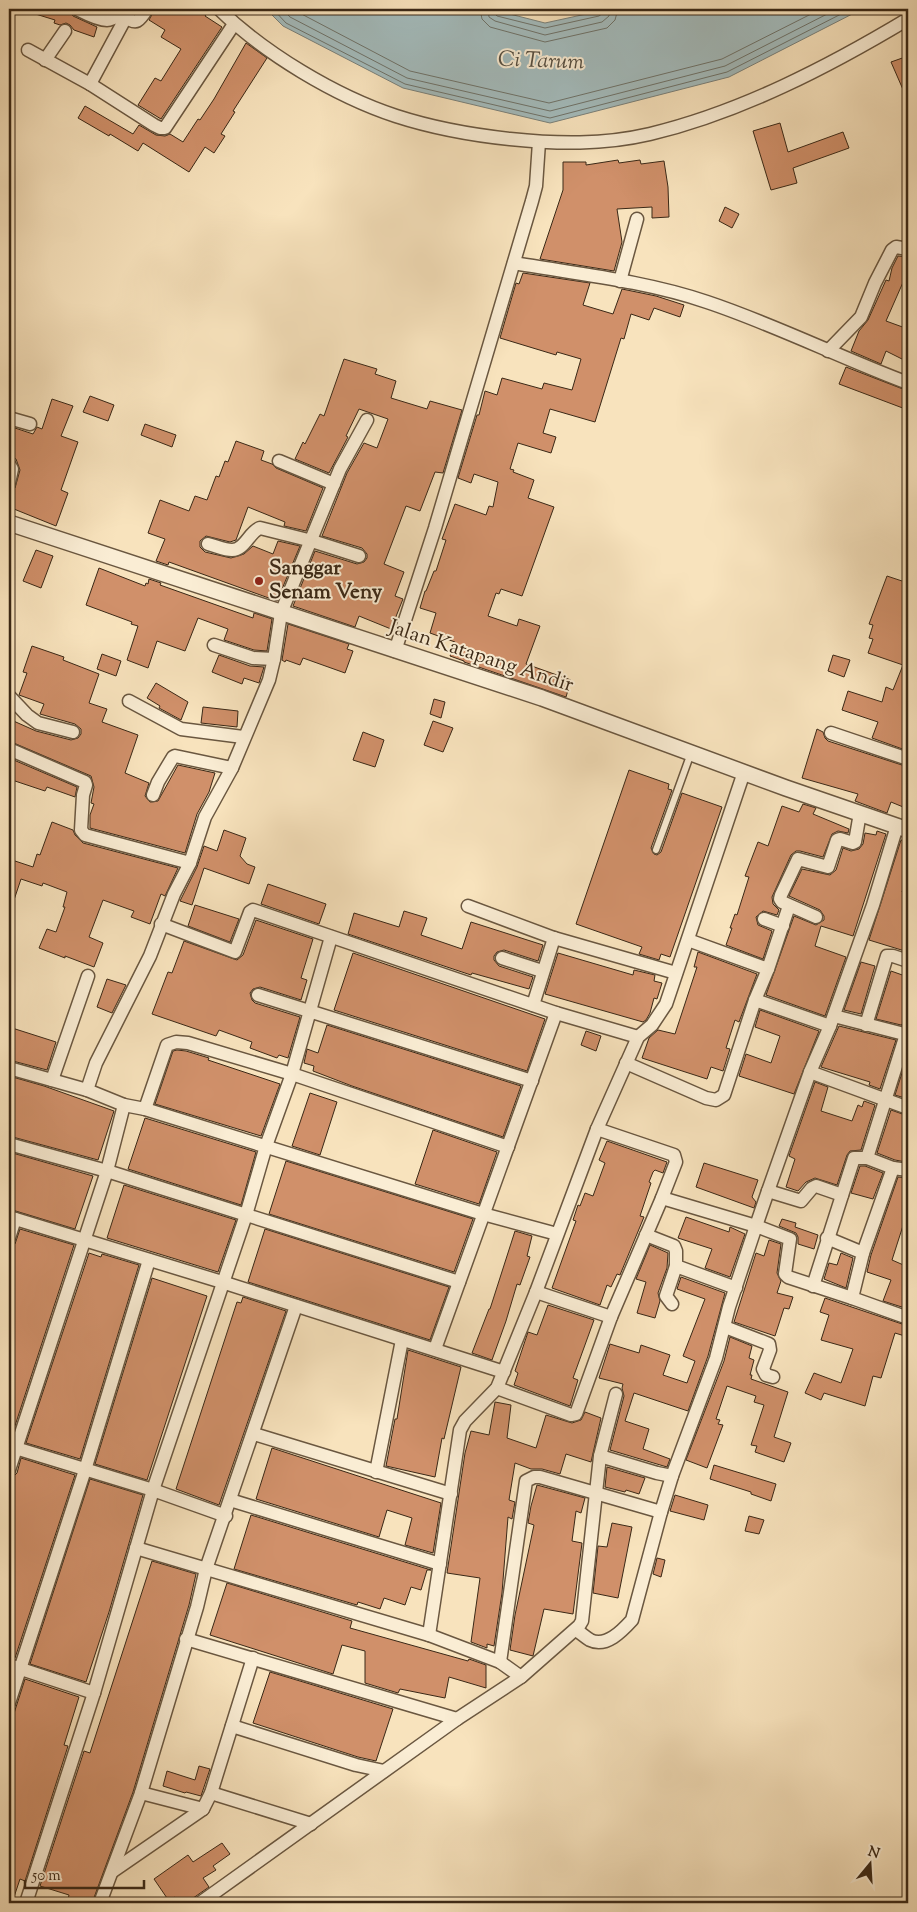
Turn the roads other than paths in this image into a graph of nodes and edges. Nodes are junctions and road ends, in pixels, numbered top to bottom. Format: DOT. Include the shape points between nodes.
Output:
graph roads {
  1 [pos="76,9"];
  2 [pos="147,9"];
  3 [pos="218,9"];
  4 [pos="125,19"];
  5 [pos="908,19"];
  6 [pos="234,24"];
  7 [pos="65,31"];
  8 [pos="28,50"];
  9 [pos="45,60"];
  10 [pos="90,84"];
  11 [pos="539,142"];
  12 [pos="637,219"];
  13 [pos="908,249"];
  14 [pos="514,263"];
  15 [pos="620,281"];
  16 [pos="828,351"];
  17 [pos="908,384"];
  18 [pos="9,418"];
  19 [pos="367,420"];
  20 [pos="30,424"];
  21 [pos="279,460"];
  22 [pos="9,464"];
  23 [pos="9,483"];
  24 [pos="334,484"];
  25 [pos="9,523"];
  26 [pos="312,541"];
  27 [pos="208,544"];
  28 [pos="359,556"];
  29 [pos="281,613"];
  30 [pos="214,645"];
  31 [pos="395,650"];
  32 [pos="274,659"];
  33 [pos="9,696"];
  34 [pos="129,701"];
  35 [pos="73,732"];
  36 [pos="831,733"];
  37 [pos="243,737"];
  38 [pos="9,749"];
  39 [pos="692,753"];
  40 [pos="908,759"];
  41 [pos="232,768"];
  42 [pos="744,772"];
  43 [pos="153,795"];
  44 [pos="860,813"];
  45 [pos="903,828"];
  46 [pos="656,850"];
  47 [pos="190,863"];
  48 [pos="468,906"];
  49 [pos="789,906"];
  50 [pos="816,917"];
  51 [pos="764,919"];
  52 [pos="161,924"];
  53 [pos="783,926"];
  54 [pos="330,937"];
  55 [pos="554,938"];
  56 [pos="688,940"];
  57 [pos="502,958"];
  58 [pos="908,962"];
  59 [pos="768,969"];
  60 [pos="542,971"];
  61 [pos="676,973"];
  62 [pos="88,976"];
  63 [pos="258,995"];
  64 [pos="755,1000"];
  65 [pos="533,1005"];
  66 [pos="310,1010"];
  67 [pos="556,1013"];
  68 [pos="832,1021"];
  69 [pos="866,1025"];
  70 [pos="907,1033"];
  71 [pos="638,1037"];
  72 [pos="626,1063"];
  73 [pos="9,1068"];
  74 [pos="810,1072"];
  75 [pos="292,1074"];
  76 [pos="52,1080"];
  77 [pos="532,1080"];
  78 [pos="87,1090"];
  79 [pos="885,1100"];
  80 [pos="124,1105"];
  81 [pos="908,1108"];
  82 [pos="145,1110"];
  83 [pos="597,1129"];
  84 [pos="9,1144"];
  85 [pos="266,1146"];
  86 [pos="508,1147"];
  87 [pos="867,1158"];
  88 [pos="893,1168"];
  89 [pos="908,1170"];
  90 [pos="107,1171"];
  91 [pos="768,1191"];
  92 [pos="842,1195"];
  93 [pos="662,1198"];
  94 [pos="483,1214"];
  95 [pos="246,1215"];
  96 [pos="12,1218"];
  97 [pos="756,1226"];
  98 [pos="557,1234"];
  99 [pos="646,1235"];
  100 [pos="9,1238"];
  101 [pos="827,1238"];
  102 [pos="84,1240"];
  103 [pos="864,1253"];
  104 [pos="149,1260"];
  105 [pos="676,1266"];
  106 [pos="222,1282"];
  107 [pos="459,1282"];
  108 [pos="813,1286"];
  109 [pos="736,1288"];
  110 [pos="536,1292"];
  111 [pos="852,1298"];
  112 [pos="672,1304"];
  113 [pos="296,1306"];
  114 [pos="612,1317"];
  115 [pos="908,1318"];
  116 [pos="725,1327"];
  117 [pos="402,1340"];
  118 [pos="435,1349"];
  119 [pos="504,1372"];
  120 [pos="773,1376"];
  121 [pos="497,1388"];
  122 [pos="616,1394"];
  123 [pos="254,1434"];
  124 [pos="12,1447"];
  125 [pos="600,1456"];
  126 [pos="9,1470"];
  127 [pos="85,1470"];
  128 [pos="376,1472"];
  129 [pos="672,1476"];
  130 [pos="153,1490"];
  131 [pos="450,1494"];
  132 [pos="596,1494"];
  133 [pos="230,1500"];
  134 [pos="661,1512"];
  135 [pos="226,1516"];
  136 [pos="136,1548"];
  137 [pos="440,1564"];
  138 [pos="206,1569"];
  139 [pos="576,1630"];
  140 [pos="429,1635"];
  141 [pos="186,1638"];
  142 [pos="253,1658"];
  143 [pos="500,1662"];
  144 [pos="14,1667"];
  145 [pos="521,1677"];
  146 [pos="94,1693"];
  147 [pos="9,1703"];
  148 [pos="457,1719"];
  149 [pos="232,1726"];
  150 [pos="384,1771"];
  151 [pos="141,1793"];
  152 [pos="211,1793"];
  153 [pos="203,1809"];
  154 [pos="311,1824"];
  155 [pos="113,1871"];
  156 [pos="26,1903"];
  157 [pos="100,1903"];
  158 [pos="200,1903"];
  1 -- 4 [label="street" via="105,20"];
  2 -- 4 [label="street" via="136,22"];
  3 -- 6 [label="street"];
  4 -- 10 [label="street"];
  5 -- 11 [label="street" via="852,53 717,113 649,134 587,144"];
  6 -- 10 [label="street" via="164,128 154,125"];
  6 -- 11 [label="street" via="319,81 395,116 449,129"];
  7 -- 9 [label="street"];
  8 -- 9 [label="street"];
  9 -- 10 [label="street"];
  11 -- 14 [label="street" via="536,186"];
  12 -- 15 [label="street"];
  13 -- 16 [label="street" via="896,247 892,250 861,317"];
  14 -- 15 [label="street"];
  14 -- 31 [label="street"];
  15 -- 16 [label="street" via="707,302"];
  16 -- 17 [label="street"];
  18 -- 20 [label="street"];
  19 -- 24 [label="street"];
  21 -- 24 [label="street"];
  22 -- 23 [label="street" via="12,469"];
  24 -- 26 [label="street"];
  25 -- 29 [label="street, Jalan Katapang Andir"];
  26 -- 27 [label="street" via="260,528 253,531 236,550"];
  26 -- 28 [label="street"];
  26 -- 29 [label="street"];
  29 -- 31 [label="street, Jalan Katapang Andir"];
  29 -- 32 [label="street"];
  30 -- 32 [label="street" via="253,658"];
  31 -- 39 [label="street, Jalan Katapang Andir" via="542,698"];
  32 -- 37 [label="street" via="269,680"];
  33 -- 35 [label="street" via="38,723"];
  34 -- 37 [label="street" via="181,729"];
  36 -- 40 [label="street"];
  37 -- 41 [label="street"];
  38 -- 47 [label="street" via="85,782 81,830 86,836"];
  39 -- 42 [label="street, Jalan Katapang Andir"];
  39 -- 46 [label="lane"];
  41 -- 43 [label="street" via="175,756"];
  41 -- 47 [label="street" via="205,817"];
  42 -- 44 [label="street, Jalan Katapang Andir"];
  42 -- 56 [label="street"];
  44 -- 45 [label="street, Jalan Katapang Andir"];
  44 -- 49 [label="street" via="854,842 837,840 828,867 798,859 780,899"];
  45 -- 68 [label="street"];
  47 -- 52 [label="street"];
  48 -- 55 [label="street"];
  49 -- 50 [label="street"];
  49 -- 53 [label="street"];
  51 -- 53 [label="street"];
  52 -- 54 [label="street" via="234,952 253,910"];
  52 -- 78 [label="street" via="150,956 96,1063"];
  53 -- 59 [label="street"];
  54 -- 65 [label="street"];
  54 -- 66 [label="street"];
  55 -- 60 [label="street"];
  55 -- 61 [label="street"];
  56 -- 59 [label="street"];
  56 -- 61 [label="street"];
  57 -- 60 [label="street"];
  58 -- 69 [label="street" via="887,956"];
  59 -- 64 [label="street"];
  60 -- 65 [label="street"];
  61 -- 71 [label="street" via="660,1015"];
  62 -- 76 [label="street"];
  63 -- 66 [label="street"];
  64 -- 68 [label="street"];
  64 -- 72 [label="street" via="724,1096 716,1100"];
  65 -- 67 [label="street"];
  66 -- 75 [label="street"];
  66 -- 77 [label="street"];
  67 -- 71 [label="street"];
  67 -- 77 [label="street"];
  68 -- 69 [label="street"];
  68 -- 74 [label="street"];
  69 -- 70 [label="street"];
  70 -- 79 [label="street"];
  71 -- 72 [label="street"];
  72 -- 83 [label="street"];
  73 -- 76 [label="street"];
  74 -- 79 [label="street"];
  74 -- 91 [label="street"];
  75 -- 82 [label="street" via="176,1042 167,1045"];
  75 -- 85 [label="street"];
  75 -- 86 [label="street"];
  76 -- 78 [label="street"];
  77 -- 86 [label="street"];
  78 -- 80 [label="street"];
  79 -- 81 [label="street"];
  79 -- 87 [label="street"];
  80 -- 82 [label="street"];
  80 -- 90 [label="street"];
  82 -- 85 [label="street"];
  83 -- 93 [label="street" via="674,1155 676,1162"];
  83 -- 98 [label="street"];
  84 -- 90 [label="street"];
  85 -- 94 [label="street"];
  85 -- 95 [label="street"];
  86 -- 94 [label="street"];
  87 -- 88 [label="street"];
  87 -- 92 [label="street" via="858,1156 853,1159"];
  88 -- 89 [label="street"];
  88 -- 103 [label="street"];
  90 -- 95 [label="street"];
  90 -- 102 [label="street"];
  91 -- 92 [label="street" via="801,1201 816,1186"];
  91 -- 97 [label="street"];
  92 -- 101 [label="street"];
  93 -- 97 [label="street"];
  93 -- 99 [label="street"];
  94 -- 98 [label="street"];
  94 -- 107 [label="street"];
  95 -- 106 [label="street"];
  95 -- 107 [label="street"];
  96 -- 100 [label="street"];
  96 -- 102 [label="street"];
  97 -- 108 [label="street" via="790,1239 786,1275"];
  97 -- 109 [label="street"];
  98 -- 110 [label="street"];
  99 -- 105 [label="street" via="674,1246"];
  99 -- 114 [label="street"];
  101 -- 103 [label="street"];
  101 -- 108 [label="street"];
  102 -- 104 [label="street"];
  102 -- 124 [label="street"];
  103 -- 111 [label="street"];
  104 -- 106 [label="street"];
  104 -- 127 [label="street"];
  105 -- 109 [label="street"];
  105 -- 112 [label="street" via="666,1296"];
  106 -- 113 [label="street"];
  106 -- 130 [label="street"];
  107 -- 118 [label="street"];
  108 -- 111 [label="street"];
  109 -- 116 [label="street"];
  110 -- 114 [label="street"];
  110 -- 119 [label="street"];
  111 -- 115 [label="street"];
  113 -- 117 [label="street"];
  113 -- 123 [label="street"];
  114 -- 121 [label="street" via="576,1414"];
  116 -- 120 [label="street" via="769,1344 763,1370 766,1375"];
  116 -- 129 [label="street"];
  117 -- 118 [label="street"];
  117 -- 128 [label="street"];
  118 -- 119 [label="street"];
  119 -- 121 [label="street"];
  121 -- 131 [label="street" via="462,1425"];
  122 -- 125 [label="street"];
  123 -- 128 [label="street"];
  123 -- 133 [label="street"];
  124 -- 126 [label="street"];
  124 -- 127 [label="street"];
  125 -- 129 [label="street"];
  125 -- 132 [label="street"];
  127 -- 130 [label="street"];
  127 -- 144 [label="street"];
  128 -- 131 [label="street"];
  129 -- 134 [label="street"];
  130 -- 135 [label="street"];
  130 -- 136 [label="street"];
  131 -- 137 [label="street"];
  132 -- 134 [label="street"];
  132 -- 139 [label="street" via="582,1621"];
  132 -- 143 [label="street" via="540,1478 526,1481"];
  133 -- 135 [label="street"];
  133 -- 137 [label="street"];
  134 -- 139 [label="street" via="632,1620 608,1641 592,1641"];
  135 -- 138 [label="street"];
  136 -- 138 [label="street"];
  136 -- 146 [label="street"];
  137 -- 140 [label="street"];
  138 -- 140 [label="street"];
  138 -- 141 [label="street"];
  139 -- 145 [label="street"];
  140 -- 143 [label="street"];
  141 -- 142 [label="street"];
  141 -- 151 [label="street"];
  142 -- 148 [label="street"];
  142 -- 149 [label="street"];
  143 -- 145 [label="street"];
  144 -- 146 [label="street"];
  144 -- 147 [label="street"];
  145 -- 148 [label="street"];
  146 -- 156 [label="street"];
  148 -- 150 [label="street"];
  149 -- 150 [label="street"];
  149 -- 152 [label="street"];
  150 -- 154 [label="street"];
  151 -- 153 [label="street"];
  151 -- 155 [label="street"];
  152 -- 153 [label="street"];
  152 -- 154 [label="street"];
  153 -- 155 [label="street"];
  154 -- 158 [label="street"];
  155 -- 157 [label="street"];
}
